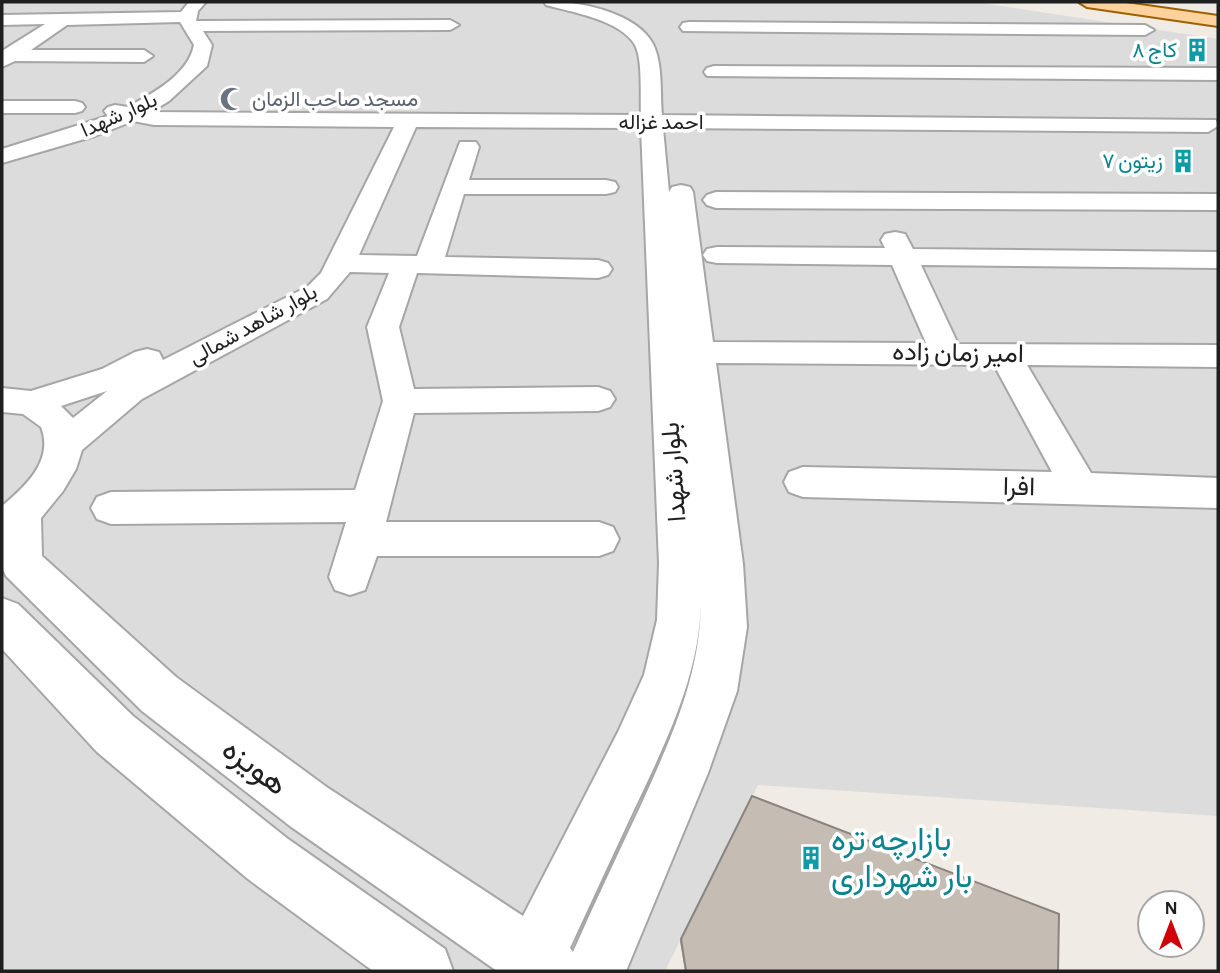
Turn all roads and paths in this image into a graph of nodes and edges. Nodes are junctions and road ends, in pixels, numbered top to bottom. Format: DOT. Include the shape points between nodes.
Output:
graph roads {
  1 [pos="117,2"];
  2 [pos="552,2"];
  3 [pos="579,2"];
  4 [pos="1087,2"];
  5 [pos="1122,2"];
  6 [pos="337,10"];
  7 [pos="806,10"];
  8 [pos="1218,16"];
  9 [pos="2,20"];
  10 [pos="63,20"];
  11 [pos="186,20"];
  12 [pos="1218,21"];
  13 [pos="450,24"];
  14 [pos="326,25"];
  15 [pos="689,27"];
  16 [pos="923,29"];
  17 [pos="1145,30"];
  18 [pos="998,44"];
  19 [pos="144,56"];
  20 [pos="5,57"];
  21 [pos="714,72"];
  22 [pos="956,74"];
  23 [pos="1040,74"];
  24 [pos="1218,74"];
  25 [pos="2,107"];
  26 [pos="75,107"];
  27 [pos="122,113"];
  28 [pos="397,121"];
  29 [pos="663,122"];
  30 [pos="1000,123"];
  31 [pos="1208,125"];
  32 [pos="2,147"];
  33 [pos="468,147"];
  34 [pos="2,156"];
  35 [pos="455,187"];
  36 [pos="606,187"];
  37 [pos="716,200"];
  38 [pos="1218,202"];
  39 [pos="871,218"];
  40 [pos="734,225"];
  41 [pos="899,249"];
  42 [pos="718,255"];
  43 [pos="1218,260"];
  44 [pos="341,263"];
  45 [pos="417,265"];
  46 [pos="598,269"];
  47 [pos="683,351"];
  48 [pos="946,353"];
  49 [pos="1004,354"];
  50 [pos="1218,356"];
  51 [pos="598,399"];
  52 [pos="400,401"];
  53 [pos="16,402"];
  54 [pos="64,444"];
  55 [pos="803,482"];
  56 [pos="1080,488"];
  57 [pos="1218,493"];
  58 [pos="111,508"];
  59 [pos="11,521"];
  60 [pos="365,522"];
  61 [pos="600,539"];
  62 [pos="350,577"];
  63 [pos="2,618"];
  64 [pos="537,967"];
  65 [pos="423,971"];
  66 [pos="596,971"];
  1 -- 10 [label="street"];
  2 -- 29 [label="street, بلوار شهدا" via="607,19 643,43"];
  3 -- 29 [label="street, بلوار شهدا" via="621,15 660,42 667,59"];
  4 -- 12 [label="main road"];
  5 -- 8 [label="main road"];
  6 -- 14 [label="street"];
  7 -- 16 [label="street" via="896,20"];
  9 -- 10 [label="street"];
  10 -- 11 [label="street"];
  10 -- 20 [label="street"];
  11 -- 14 [label="street"];
  11 -- 27 [label="street, بلوار شهدا" via="203,45 200,62 162,97"];
  13 -- 14 [label="street"];
  15 -- 16 [label="street"];
  16 -- 17 [label="street"];
  16 -- 22 [label="street"];
  18 -- 23 [label="street"];
  19 -- 20 [label="street"];
  21 -- 22 [label="street"];
  22 -- 23 [label="street"];
  22 -- 30 [label="street"];
  23 -- 24 [label="street"];
  25 -- 26 [label="street"];
  27 -- 28 [label="street, احمد غزاله" via="154,119"];
  27 -- 32 [label="street, بلوار شهدا"];
  27 -- 34 [label="street, بلوار شهدا" via="87,131"];
  28 -- 29 [label="street, احمد غزاله"];
  28 -- 44 [label="street, بلوار شاهد شمالی"];
  28 -- 53 [label="street, بلوار شاهد شمالی" via="314,262 294,285 114,377"];
  29 -- 30 [label="street, احمد غزاله"];
  29 -- 47 [label="street, بلوار شهدا"];
  30 -- 31 [label="street, احمد غزاله"];
  33 -- 35 [label="street"];
  35 -- 36 [label="street"];
  35 -- 45 [label="street"];
  37 -- 39 [label="street"];
  38 -- 39 [label="street"];
  39 -- 40 [label="street"];
  39 -- 41 [label="street" via="880,238"];
  41 -- 42 [label="street"];
  41 -- 43 [label="street"];
  41 -- 48 [label="street"];
  44 -- 45 [label="street"];
  44 -- 54 [label="street, بلوار شاهد شمالی" via="317,293 130,391"];
  45 -- 46 [label="street"];
  45 -- 52 [label="street" via="383,327"];
  47 -- 48 [label="street, امیر زمان زاده"];
  47 -- 64 [label="street, بلوار شهدا" via="679,620 667,676"];
  47 -- 66 [label="street, بلوار شهدا" via="722,564 722,640 713,691 682,773"];
  48 -- 49 [label="street, امیر زمان زاده"];
  49 -- 50 [label="street, امیر زمان زاده"];
  49 -- 56 [label="street, افرا"];
  51 -- 52 [label="street"];
  52 -- 60 [label="street"];
  53 -- 54 [label="street" via="56,419"];
  54 -- 59 [label="street" via="52,478"];
  55 -- 56 [label="street, افرا"];
  56 -- 57 [label="street"];
  58 -- 60 [label="street"];
  59 -- 64 [label="street, هویزه" via="21,563 159,694 309,807"];
  60 -- 61 [label="street"];
  60 -- 62 [label="street"];
  63 -- 65 [label="street" via="115,734 268,859"];
}
